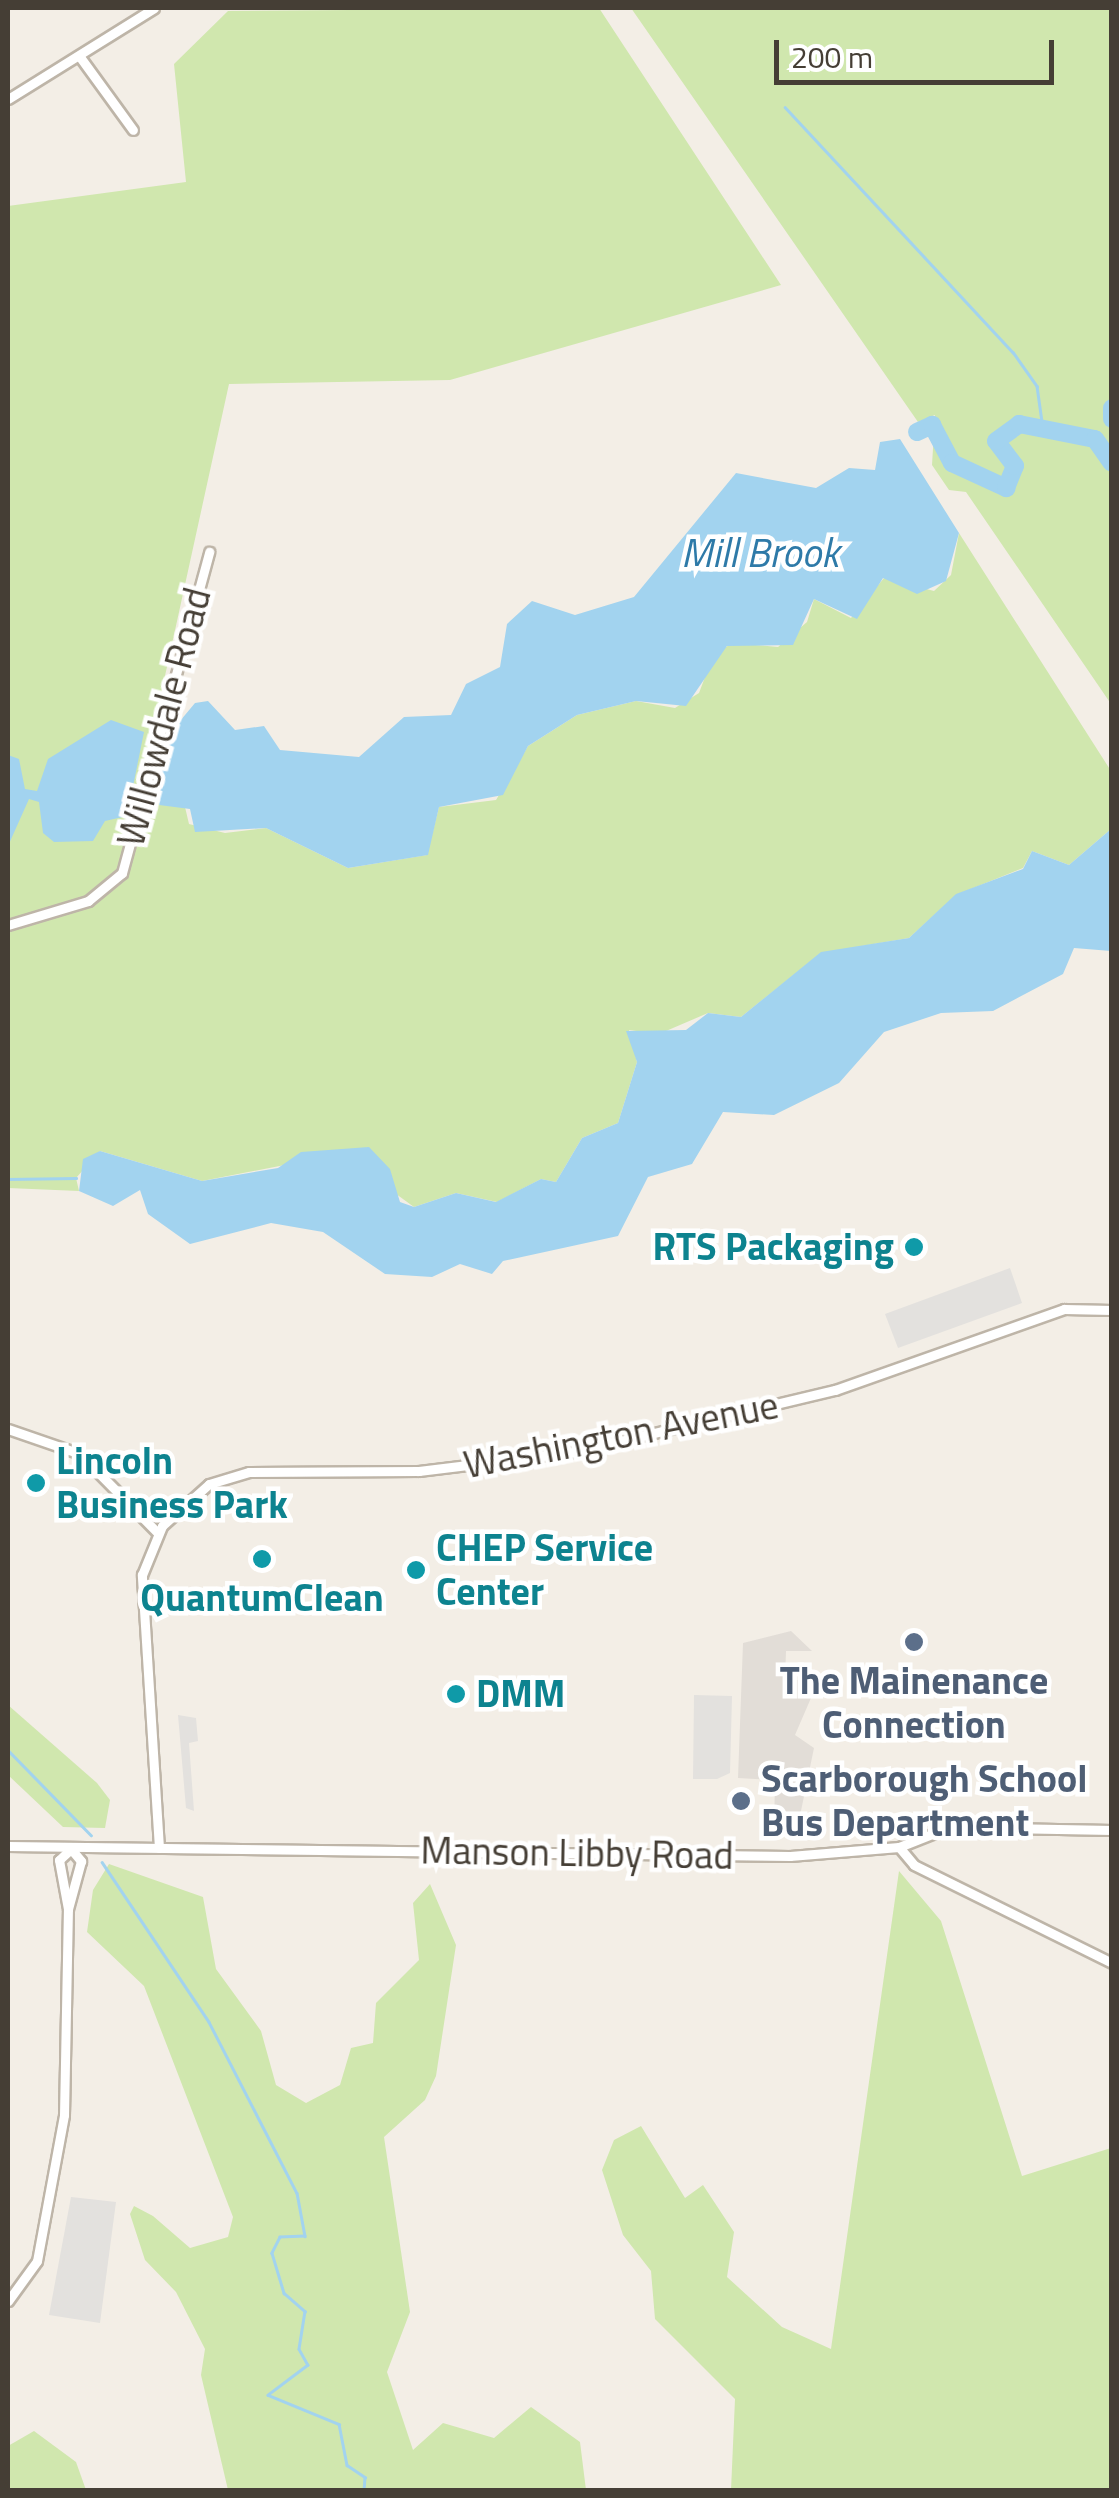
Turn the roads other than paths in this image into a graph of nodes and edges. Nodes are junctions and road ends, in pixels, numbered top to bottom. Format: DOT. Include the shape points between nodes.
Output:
graph roads {
  1 [pos="154,8"];
  2 [pos="80,57"];
  3 [pos="8,99"];
  4 [pos="133,130"];
  5 [pos="208,552"];
  6 [pos="8,925"];
  7 [pos="1112,1310"];
  8 [pos="8,1428"];
  9 [pos="157,1532"];
  10 [pos="1112,1830"];
  11 [pos="8,1846"];
  12 [pos="898,1847"];
  13 [pos="159,1848"];
  14 [pos="70,1849"];
  15 [pos="68,1909"];
  16 [pos="1112,1963"];
  17 [pos="8,2302"];
  1 -- 2 [label="street"];
  2 -- 3 [label="street"];
  2 -- 4 [label="street"];
  5 -- 6 [label="street, Willowdale Road" via="122,872 88,901"];
  7 -- 9 [label="street, Washington Avenue" via="1064,1310 806,1398 574,1452 418,1471 236,1474 186,1499"];
  8 -- 9 [label="street" via="80,1454"];
  9 -- 13 [label="street" via="141,1600"];
  10 -- 12 [label="street" via="958,1827"];
  11 -- 14 [label="street, Manson Libby Road"];
  12 -- 13 [label="street, Manson Libby Road" via="850,1856"];
  12 -- 16 [label="street" via="914,1865"];
  13 -- 14 [label="street, Manson Libby Road"];
  14 -- 15 [label="street" via="60,1860"];
  14 -- 15 [label="street" via="82,1861"];
  15 -- 17 [label="street" via="62,2128 39,2253"];
}
